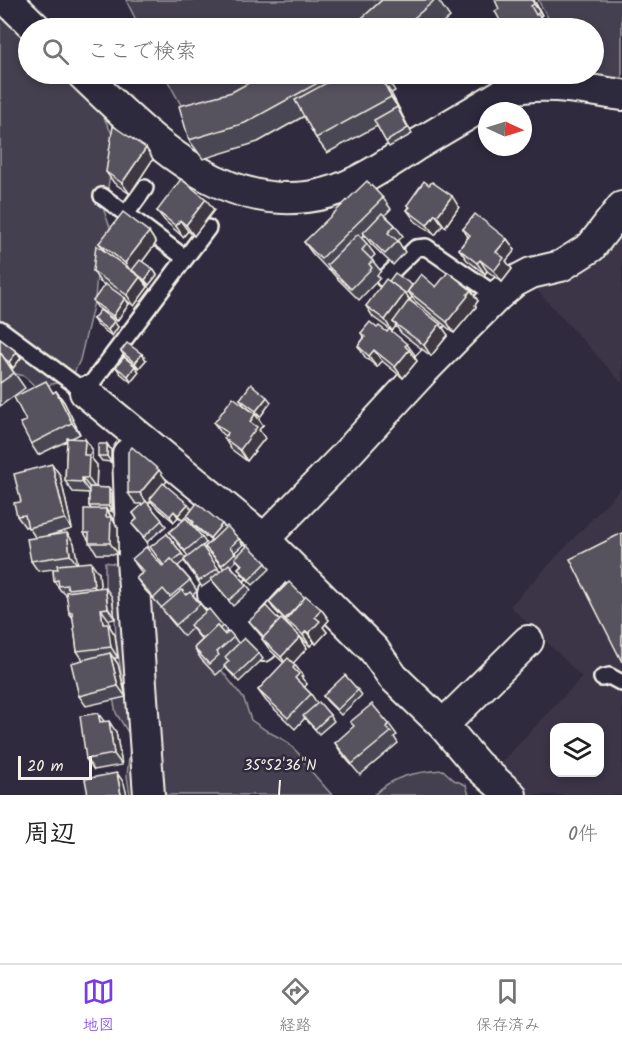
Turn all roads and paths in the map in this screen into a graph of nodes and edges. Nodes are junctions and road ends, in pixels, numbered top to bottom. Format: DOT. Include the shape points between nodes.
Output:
graph roads {
  1 [pos="7,0"];
  2 [pos="26,18"];
  3 [pos="93,84"];
  4 [pos="622,95"];
  5 [pos="145,188"];
  6 [pos="102,196"];
  7 [pos="622,207"];
  8 [pos="126,214"];
  9 [pos="208,228"];
  10 [pos="185,258"];
  11 [pos="384,279"];
  12 [pos="497,296"];
  13 [pos="0,329"];
  14 [pos="85,392"];
  15 [pos="127,427"];
  16 [pos="264,539"];
  17 [pos="285,560"];
  18 [pos="213,594"];
  19 [pos="234,616"];
  20 [pos="528,640"];
  21 [pos="263,646"];
  22 [pos="602,678"];
  23 [pos="622,682"];
  24 [pos="443,725"];
  25 [pos="149,795"];
  26 [pos="511,795"];
  1 -- 2 [label="street"];
  3 -- 4 [label="street" via="140,128 200,173 239,191 287,199 328,193 353,183 509,90 543,85"];
  5 -- 8 [label="lane"];
  6 -- 8 [label="lane"];
  7 -- 12 [label="street" via="591,247 561,266 531,273"];
  8 -- 10 [label="lane"];
  9 -- 10 [label="lane"];
  10 -- 14 [label="lane"];
  11 -- 12 [label="lane" via="416,248 426,247"];
  12 -- 16 [label="street"];
  13 -- 14 [label="lane"];
  14 -- 15 [label="street"];
  15 -- 16 [label="street"];
  15 -- 25 [label="street"];
  16 -- 17 [label="street"];
  17 -- 19 [label="street"];
  17 -- 24 [label="street"];
  18 -- 19 [label="street"];
  19 -- 21 [label="street"];
  20 -- 24 [label="street"];
  22 -- 23 [label="lane" via="609,676"];
  24 -- 26 [label="street" via="477,765"];
}
